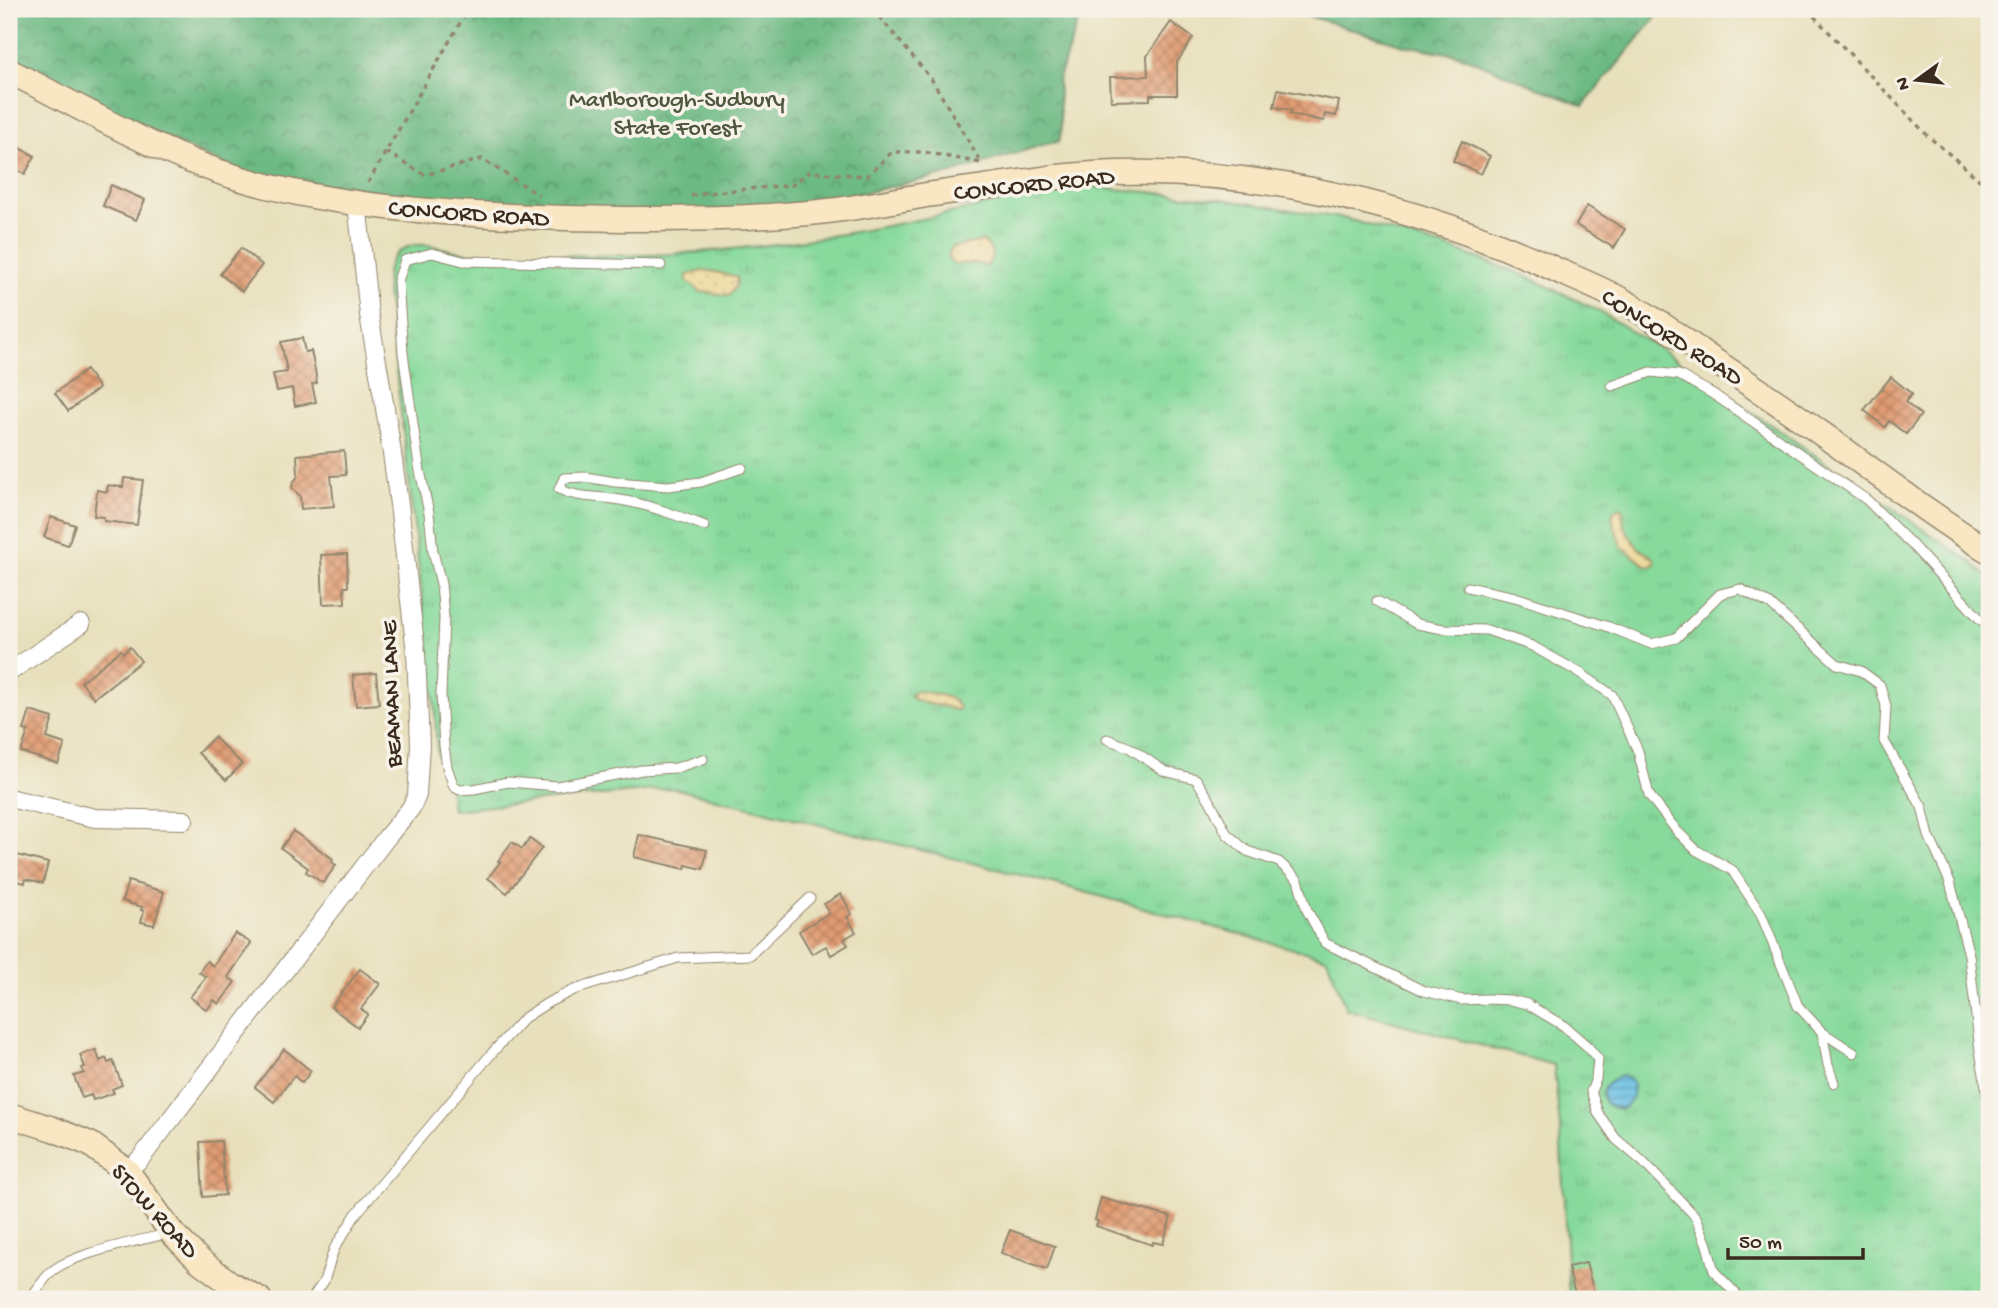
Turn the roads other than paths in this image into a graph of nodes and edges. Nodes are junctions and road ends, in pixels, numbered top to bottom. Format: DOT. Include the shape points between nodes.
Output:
graph roads {
  1 [pos="9,71"];
  2 [pos="357,203"];
  3 [pos="661,265"];
  4 [pos="1612,386"];
  5 [pos="743,468"];
  6 [pos="705,526"];
  7 [pos="1989,551"];
  8 [pos="1468,587"];
  9 [pos="1377,601"];
  10 [pos="81,624"];
  11 [pos="1989,626"];
  12 [pos="9,673"];
  13 [pos="1107,739"];
  14 [pos="704,759"];
  15 [pos="9,798"];
  16 [pos="184,820"];
  17 [pos="810,898"];
  18 [pos="1822,1031"];
  19 [pos="1854,1053"];
  20 [pos="1834,1083"];
  21 [pos="1989,1104"];
  22 [pos="9,1115"];
  23 [pos="127,1171"];
  24 [pos="172,1233"];
  25 [pos="30,1299"];
  26 [pos="259,1299"];
  27 [pos="313,1299"];
  28 [pos="1741,1299"];
  1 -- 2 [label="street, CONCORD ROAD" via="205,167 244,180"];
  2 -- 7 [label="street, CONCORD ROAD" via="484,215 592,218 808,214 848,209 984,175 1129,172 1250,181 1331,194 1390,207 1511,249 1622,300"];
  2 -- 23 [label="street, BEAMAN LANE" via="415,640 420,744 417,795"];
  3 -- 14 [label="lane" via="463,261 432,253 405,260 398,281 403,353 441,584 444,746 454,787 474,789 508,782 557,786 676,768"];
  4 -- 11 [label="lane" via="1651,372 1679,375 1713,394 1867,500"];
  5 -- 6 [label="lane" via="701,482 668,486 564,478 559,489 572,495 615,499"];
  8 -- 21 [label="lane" via="1516,597 1651,644 1676,638 1720,594 1740,589 1770,604 1837,664 1861,671 1880,685 1886,706 1884,741 1922,807 1929,836 1950,882 1969,955"];
  9 -- 18 [label="lane" via="1417,624 1487,631 1532,646 1612,695 1638,751 1649,795 1696,850 1732,870 1761,914 1798,1006"];
  10 -- 12 [label="street"];
  13 -- 28 [label="lane" via="1164,771 1196,779 1227,834 1247,851 1279,862 1298,880 1307,911 1325,943 1424,991 1462,1000 1527,1004 1588,1046 1598,1059 1591,1091 1598,1113 1616,1139 1696,1217 1714,1271"];
  15 -- 16 [label="street" via="95,818"];
  17 -- 27 [label="lane" via="750,955 678,958 574,990 524,1018 356,1214 334,1249"];
  18 -- 19 [label="lane"];
  18 -- 20 [label="lane"];
  22 -- 23 [label="street, STOW ROAD" via="90,1144"];
  23 -- 24 [label="street, STOW ROAD"];
  24 -- 25 [label="lane" via="80,1257 52,1271"];
  24 -- 26 [label="street, STOW ROAD" via="200,1261"];
}
